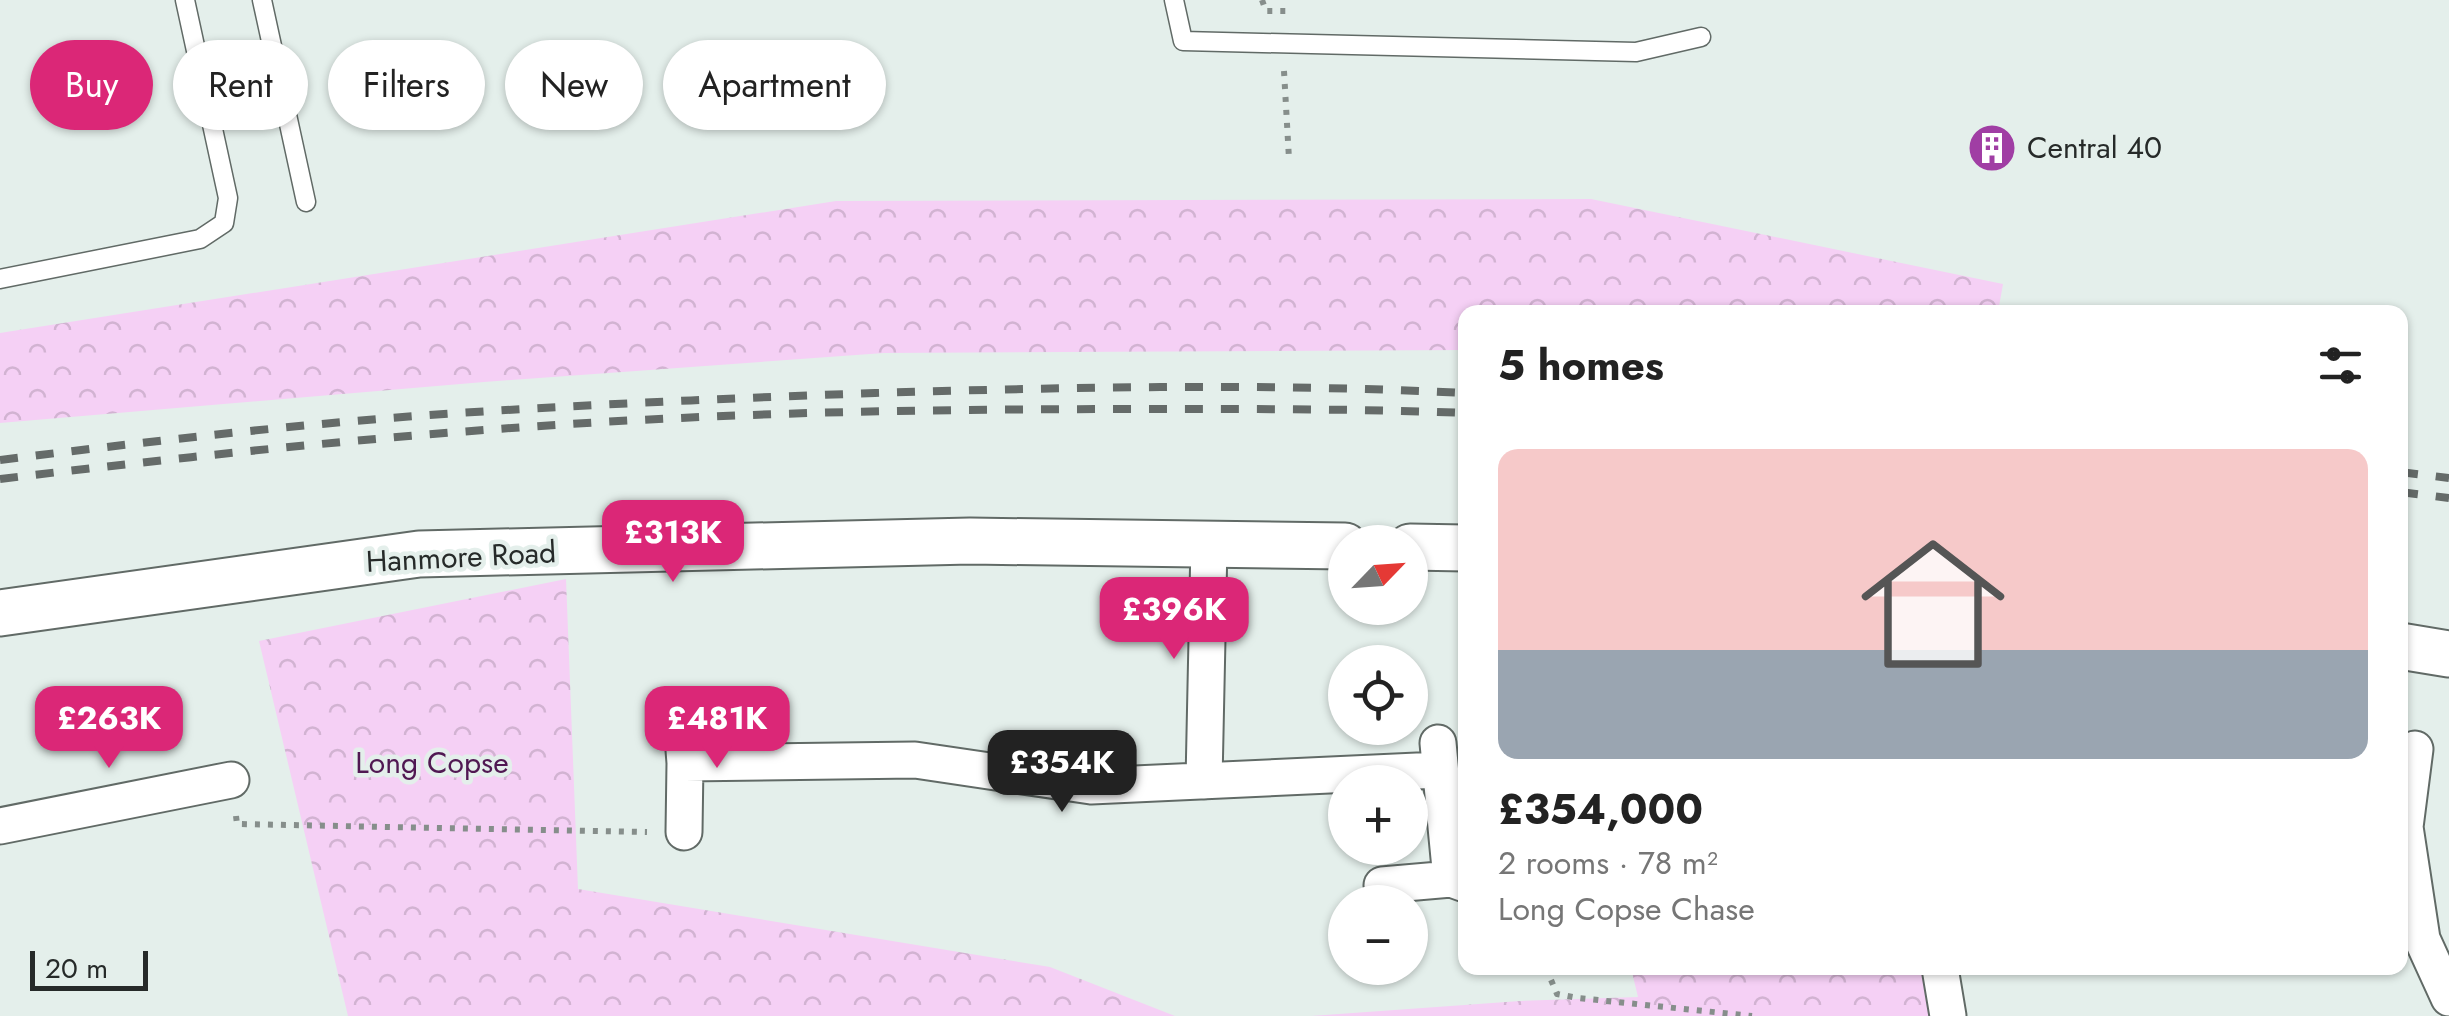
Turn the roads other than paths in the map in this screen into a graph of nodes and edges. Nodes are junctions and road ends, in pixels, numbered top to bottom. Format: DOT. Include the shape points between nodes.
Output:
graph roads {
  1 [pos="185,0"];
  2 [pos="262,0"];
  3 [pos="1174,0"];
  4 [pos="1700,37"];
  5 [pos="306,202"];
  6 [pos="0,279"];
  7 [pos="1209,544"];
  8 [pos="1328,546"];
  9 [pos="1428,547"];
  10 [pos="1458,548"];
  11 [pos="0,613"];
  12 [pos="2408,647"];
  13 [pos="2449,654"];
  14 [pos="681,711"];
  15 [pos="2415,749"];
  16 [pos="685,763"];
  17 [pos="232,780"];
  18 [pos="1204,780"];
  19 [pos="2408,791"];
  20 [pos="0,826"];
  21 [pos="684,832"];
  22 [pos="2408,861"];
  23 [pos="1458,882"];
  24 [pos="1382,885"];
  25 [pos="1941,975"];
  26 [pos="2449,998"];
  27 [pos="1948,1016"];
  1 -- 6 [label="lane" via="228,198 224,224 200,239"];
  2 -- 5 [label="lane"];
  3 -- 4 [label="lane" via="1183,41 1636,52"];
  7 -- 8 [label="street, Hanmore Road"];
  7 -- 11 [label="street, Hanmore Road" via="970,541 419,554"];
  7 -- 18 [label="street"];
  9 -- 10 [label="street"];
  12 -- 13 [label="street"];
  14 -- 16 [label="street"];
  15 -- 19 [label="street"];
  16 -- 18 [label="street" via="916,760 1091,786"];
  16 -- 21 [label="street"];
  17 -- 20 [label="street"];
  18 -- 23 [label="street" via="1439,756"];
  22 -- 26 [label="street" via="2422,939"];
  23 -- 24 [label="street"];
  25 -- 27 [label="street"];
}
